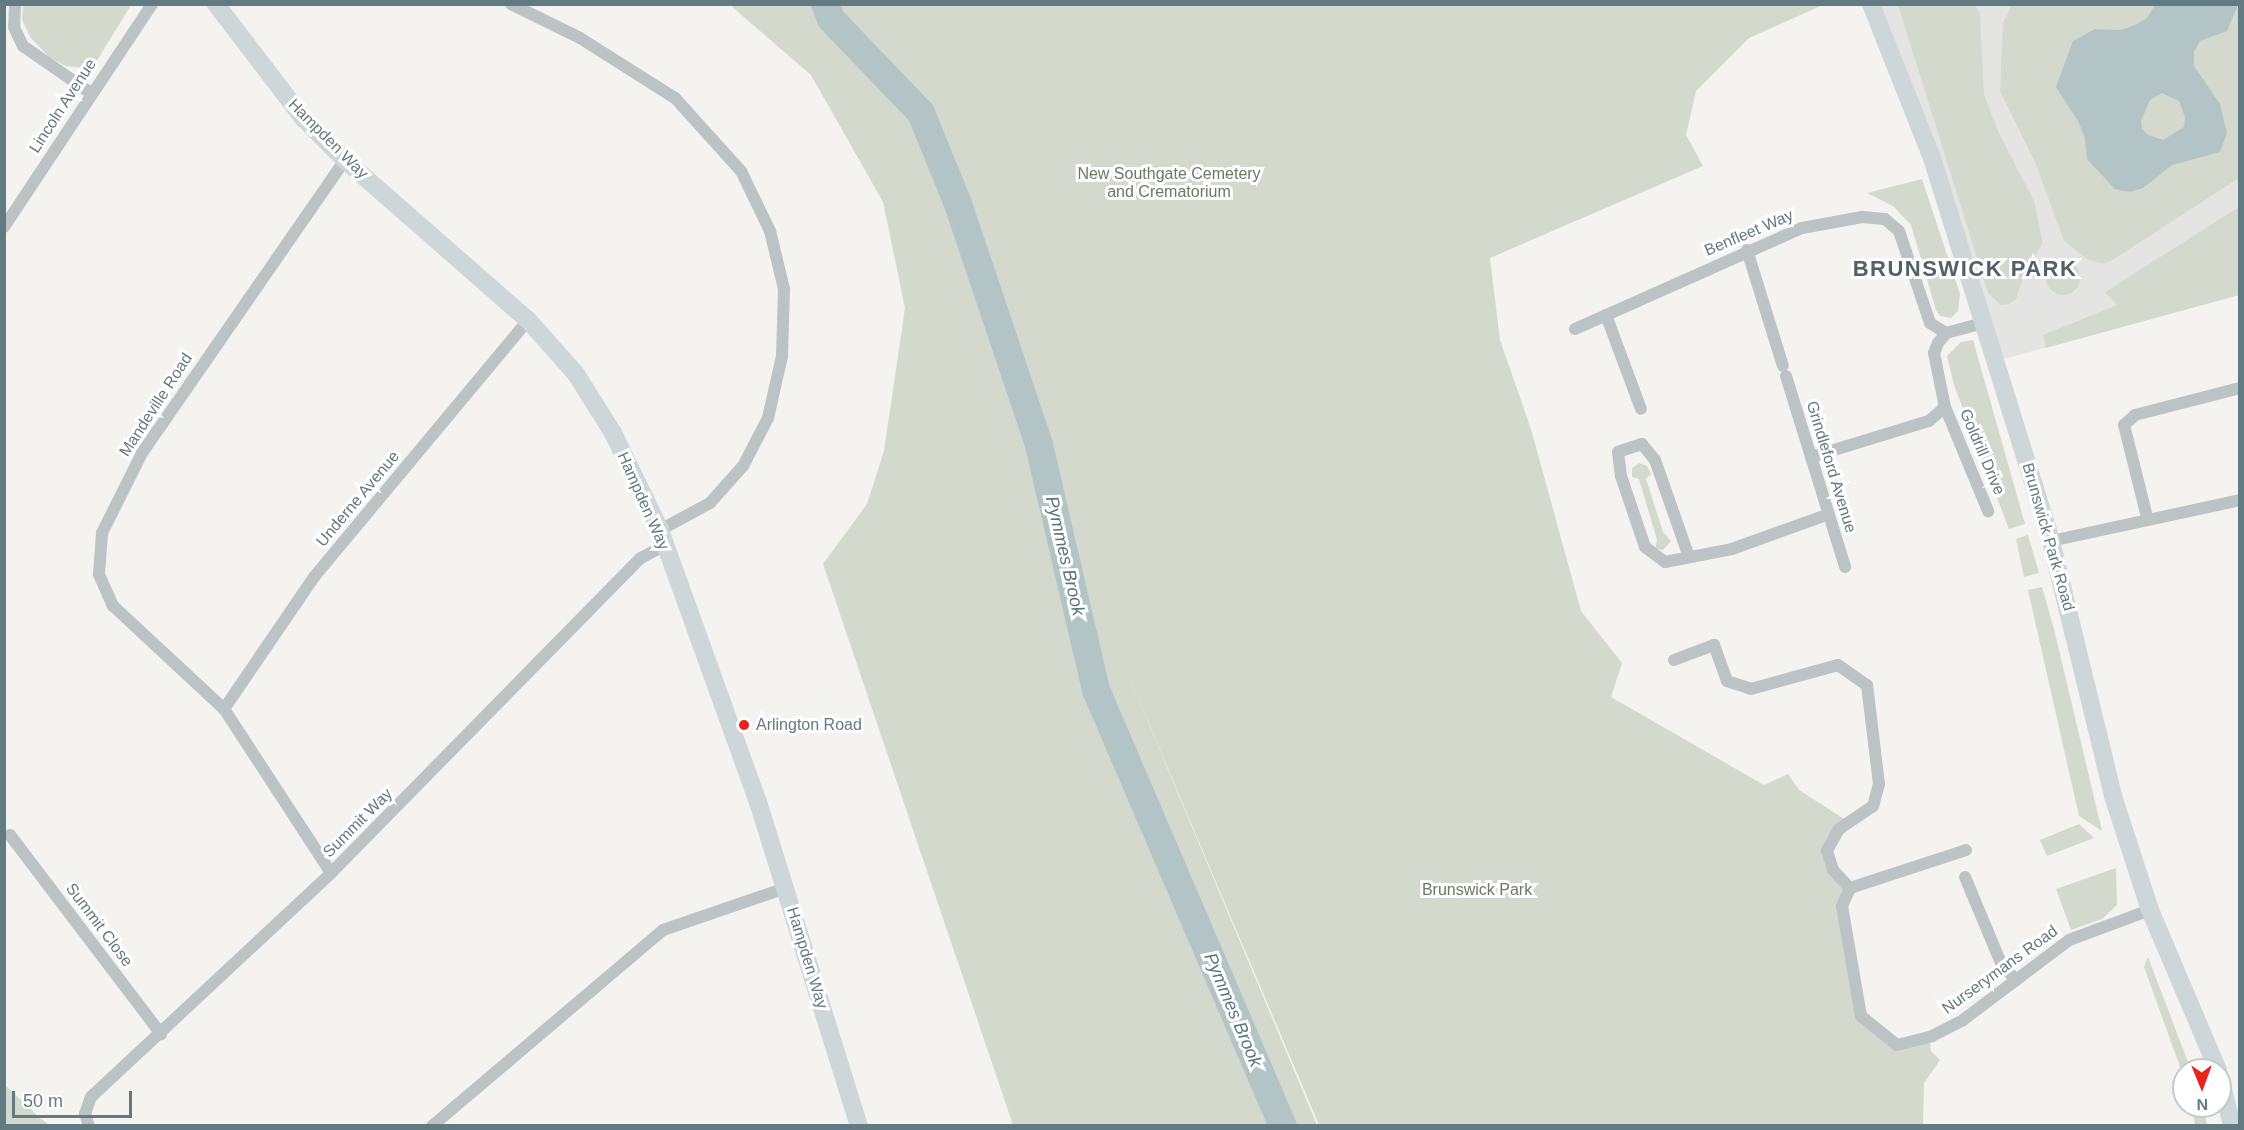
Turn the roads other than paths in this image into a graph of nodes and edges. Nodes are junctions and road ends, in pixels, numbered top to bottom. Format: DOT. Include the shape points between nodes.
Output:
graph roads {
  1 [pos="15,4"];
  2 [pos="152,4"];
  3 [pos="216,4"];
  4 [pos="511,4"];
  5 [pos="1871,4"];
  6 [pos="91,93"];
  7 [pos="345,160"];
  8 [pos="4,227"];
  9 [pos="1747,250"];
  10 [pos="1606,315"];
  11 [pos="528,320"];
  12 [pos="1983,323"];
  13 [pos="1575,329"];
  14 [pos="1946,333"];
  15 [pos="2240,388"];
  16 [pos="1945,407"];
  17 [pos="1641,409"];
  18 [pos="1811,458"];
  19 [pos="2240,500"];
  20 [pos="1988,511"];
  21 [pos="1829,514"];
  22 [pos="2147,517"];
  23 [pos="662,538"];
  24 [pos="2051,541"];
  25 [pos="1689,557"];
  26 [pos="1845,567"];
  27 [pos="1674,660"];
  28 [pos="224,708"];
  29 [pos="10,835"];
  30 [pos="1966,850"];
  31 [pos="331,873"];
  32 [pos="1965,877"];
  33 [pos="786,888"];
  34 [pos="1850,888"];
  35 [pos="2151,910"];
  36 [pos="2016,980"];
  37 [pos="161,1034"];
  38 [pos="2213,1058"];
  39 [pos="89,1125"];
  40 [pos="432,1125"];
  41 [pos="859,1125"];
  1 -- 6 [label="street" via="14,27 23,46"];
  2 -- 6 [label="street, Lincoln Avenue"];
  3 -- 7 [label="street, Hampden Way" via="304,119"];
  4 -- 23 [label="street, Summit Way" via="580,38 675,98 741,171 770,231 784,289 782,356 768,418 743,466 710,503"];
  5 -- 12 [label="street, Brunswick Park Road" via="1932,158"];
  6 -- 8 [label="street, Lincoln Avenue"];
  7 -- 11 [label="street, Hampden Way"];
  7 -- 28 [label="street, Mandeville Road" via="142,453 102,533 99,574 113,606"];
  9 -- 10 [label="street, Benfleet Way"];
  9 -- 14 [label="street, Benfleet Way" via="1802,228 1862,217 1885,219 1899,231 1930,323"];
  9 -- 18 [label="street, Grindleford Avenue"];
  10 -- 13 [label="street, Benfleet Way"];
  10 -- 17 [label="street"];
  11 -- 23 [label="street, Hampden Way" via="576,374 613,433"];
  11 -- 28 [label="street, Underne Avenue" via="314,577"];
  12 -- 14 [label="street"];
  12 -- 24 [label="street, Brunswick Park Road"];
  14 -- 16 [label="street, Goldrill Drive" via="1934,353"];
  15 -- 22 [label="street" via="2135,415 2124,425"];
  16 -- 18 [label="street, Goldrill Drive" via="1929,421"];
  16 -- 20 [label="street, Goldrill Drive"];
  18 -- 21 [label="street, Grindleford Avenue"];
  19 -- 22 [label="street"];
  21 -- 25 [label="street" via="1732,549"];
  21 -- 26 [label="street, Grindleford Avenue"];
  22 -- 24 [label="street"];
  23 -- 31 [label="street, Summit Way"];
  23 -- 33 [label="street, Hampden Way"];
  24 -- 35 [label="street, Brunswick Park Road" via="2099,745"];
  25 -- 25 [label="street" via="1665,562 1645,547 1621,476 1618,452 1642,444 1654,460"];
  27 -- 34 [label="street" via="1714,645 1727,681 1751,689 1838,665 1867,685 1879,784 1873,806 1839,829 1827,851 1833,870"];
  28 -- 31 [label="street, Mandeville Road"];
  29 -- 37 [label="street, Summit Close"];
  30 -- 34 [label="street"];
  31 -- 37 [label="street, Summit Way"];
  32 -- 36 [label="street" via="2001,963"];
  33 -- 40 [label="street" via="663,930"];
  33 -- 41 [label="street, Hampden Way"];
  34 -- 36 [label="street, Nurserymans Road" via="1842,906 1861,1016 1898,1045 1932,1036 1963,1020"];
  35 -- 36 [label="street, Nurserymans Road" via="2069,940"];
  35 -- 38 [label="street, Brunswick Park Road"];
  37 -- 39 [label="street, Summit Way" via="91,1097 85,1114"];
}
